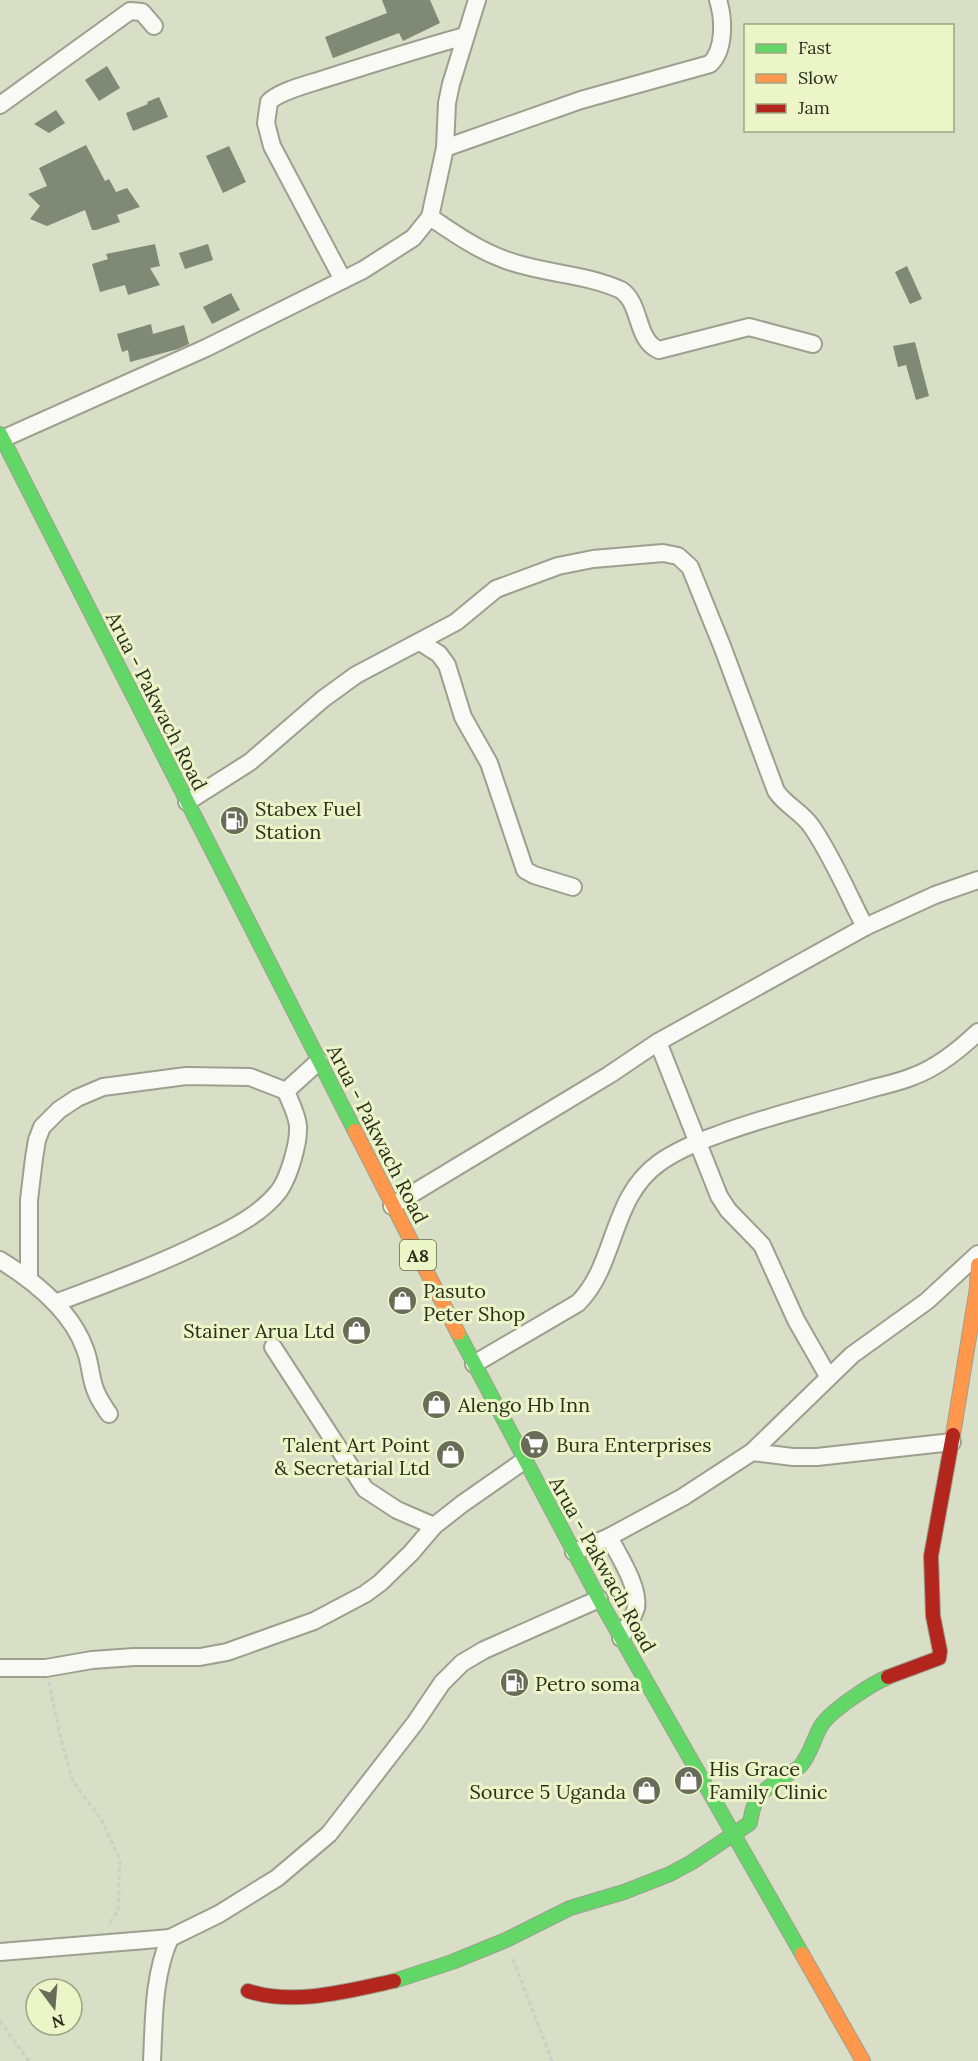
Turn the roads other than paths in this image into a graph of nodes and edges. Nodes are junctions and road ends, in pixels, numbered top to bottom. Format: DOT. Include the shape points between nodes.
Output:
graph roads {
  1 [pos="477,0"];
  2 [pos="718,0"];
  3 [pos="154,26"];
  4 [pos="465,36"];
  5 [pos="0,105"];
  6 [pos="445,148"];
  7 [pos="430,217"];
  8 [pos="343,280"];
  9 [pos="813,344"];
  10 [pos="1,437"];
  11 [pos="420,642"];
  12 [pos="187,802"];
  13 [pos="978,880"];
  14 [pos="573,887"];
  15 [pos="865,927"];
  16 [pos="978,1032"];
  17 [pos="658,1042"];
  18 [pos="319,1061"];
  19 [pos="286,1091"];
  20 [pos="699,1142"];
  21 [pos="392,1206"];
  22 [pos="978,1254"];
  23 [pos="0,1260"];
  24 [pos="978,1265"];
  25 [pos="29,1279"];
  26 [pos="55,1303"];
  27 [pos="273,1347"];
  28 [pos="474,1364"];
  29 [pos="828,1376"];
  30 [pos="109,1414"];
  31 [pos="952,1442"];
  32 [pos="752,1452"];
  33 [pos="525,1460"];
  34 [pos="434,1526"];
  35 [pos="609,1537"];
  36 [pos="574,1552"];
  37 [pos="599,1599"];
  38 [pos="621,1638"];
  39 [pos="0,1668"];
  40 [pos="733,1834"];
  41 [pos="170,1938"];
  42 [pos="0,1952"];
  43 [pos="248,1991"];
  44 [pos="152,2061"];
  45 [pos="863,2061"];
  1 -- 4 [label="street"];
  2 -- 6 [label="street" via="721,39 710,64 581,100"];
  3 -- 5 [label="street" via="142,12 128,12"];
  4 -- 6 [label="street" via="447,103"];
  4 -- 8 [label="street" via="302,86 269,102 266,123 272,146"];
  6 -- 7 [label="street"];
  7 -- 8 [label="street" via="407,242"];
  7 -- 9 [label="street" via="473,246 504,260 621,290 634,306 646,340 659,350 749,327"];
  8 -- 10 [label="street" via="206,348"];
  10 -- 12 [label="main road, Arua - Pakwach Road / A8"];
  11 -- 12 [label="street" via="356,675 250,762"];
  11 -- 14 [label="street" via="436,650 447,665 463,717 489,763 525,870"];
  11 -- 15 [label="street" via="456,622 496,589 558,566 626,555 678,556 690,567 723,645 776,791 812,826"];
  12 -- 18 [label="main road, Arua - Pakwach Road / A8"];
  13 -- 15 [label="street"];
  15 -- 17 [label="street"];
  16 -- 20 [label="street" via="949,1058 914,1076 751,1122"];
  17 -- 20 [label="street"];
  17 -- 21 [label="street"];
  18 -- 19 [label="street"];
  18 -- 21 [label="main road, Arua - Pakwach Road / A8"];
  19 -- 25 [label="street" via="250,1077 186,1076 103,1087 59,1110 42,1127 34,1158 29,1200"];
  19 -- 26 [label="street" via="298,1125 296,1146 280,1190 266,1204 239,1225 182,1253"];
  20 -- 28 [label="street" via="658,1164 634,1189 596,1279 578,1303"];
  20 -- 29 [label="street" via="723,1203 762,1245 796,1320"];
  21 -- 28 [label="main road, Arua - Pakwach Road / A8"];
  22 -- 29 [label="street" via="927,1301"];
  23 -- 25 [label="street"];
  24 -- 31 [label="main road"];
  25 -- 26 [label="street"];
  26 -- 30 [label="street" via="85,1347 96,1394"];
  27 -- 34 [label="street" via="365,1489 397,1510"];
  28 -- 33 [label="main road, Arua - Pakwach Road / A8"];
  29 -- 32 [label="street"];
  31 -- 32 [label="street" via="817,1457"];
  31 -- 40 [label="main road" via="931,1556 938,1660 878,1681 843,1705 822,1724 803,1763 758,1796 750,1823"];
  32 -- 35 [label="street"];
  33 -- 34 [label="street"];
  33 -- 36 [label="main road, Arua - Pakwach Road / A8"];
  34 -- 39 [label="street" via="411,1553 365,1594 269,1639 200,1658 105,1659 46,1668"];
  35 -- 36 [label="street"];
  35 -- 38 [label="street" via="635,1594 635,1611"];
  36 -- 37 [label="main road, Arua - Pakwach Road / A8"];
  37 -- 38 [label="main road, Arua - Pakwach Road / A8"];
  37 -- 41 [label="street" via="462,1663 442,1683 329,1834 277,1878 219,1914"];
  38 -- 40 [label="main road, Arua - Pakwach Road / A8"];
  40 -- 43 [label="main road" via="670,1874 570,1908 506,1940 397,1980 291,1998"];
  40 -- 45 [label="main road, Arua - Pakwach Road / A8"];
  41 -- 42 [label="street"];
  41 -- 44 [label="street" via="160,1963"];
}
